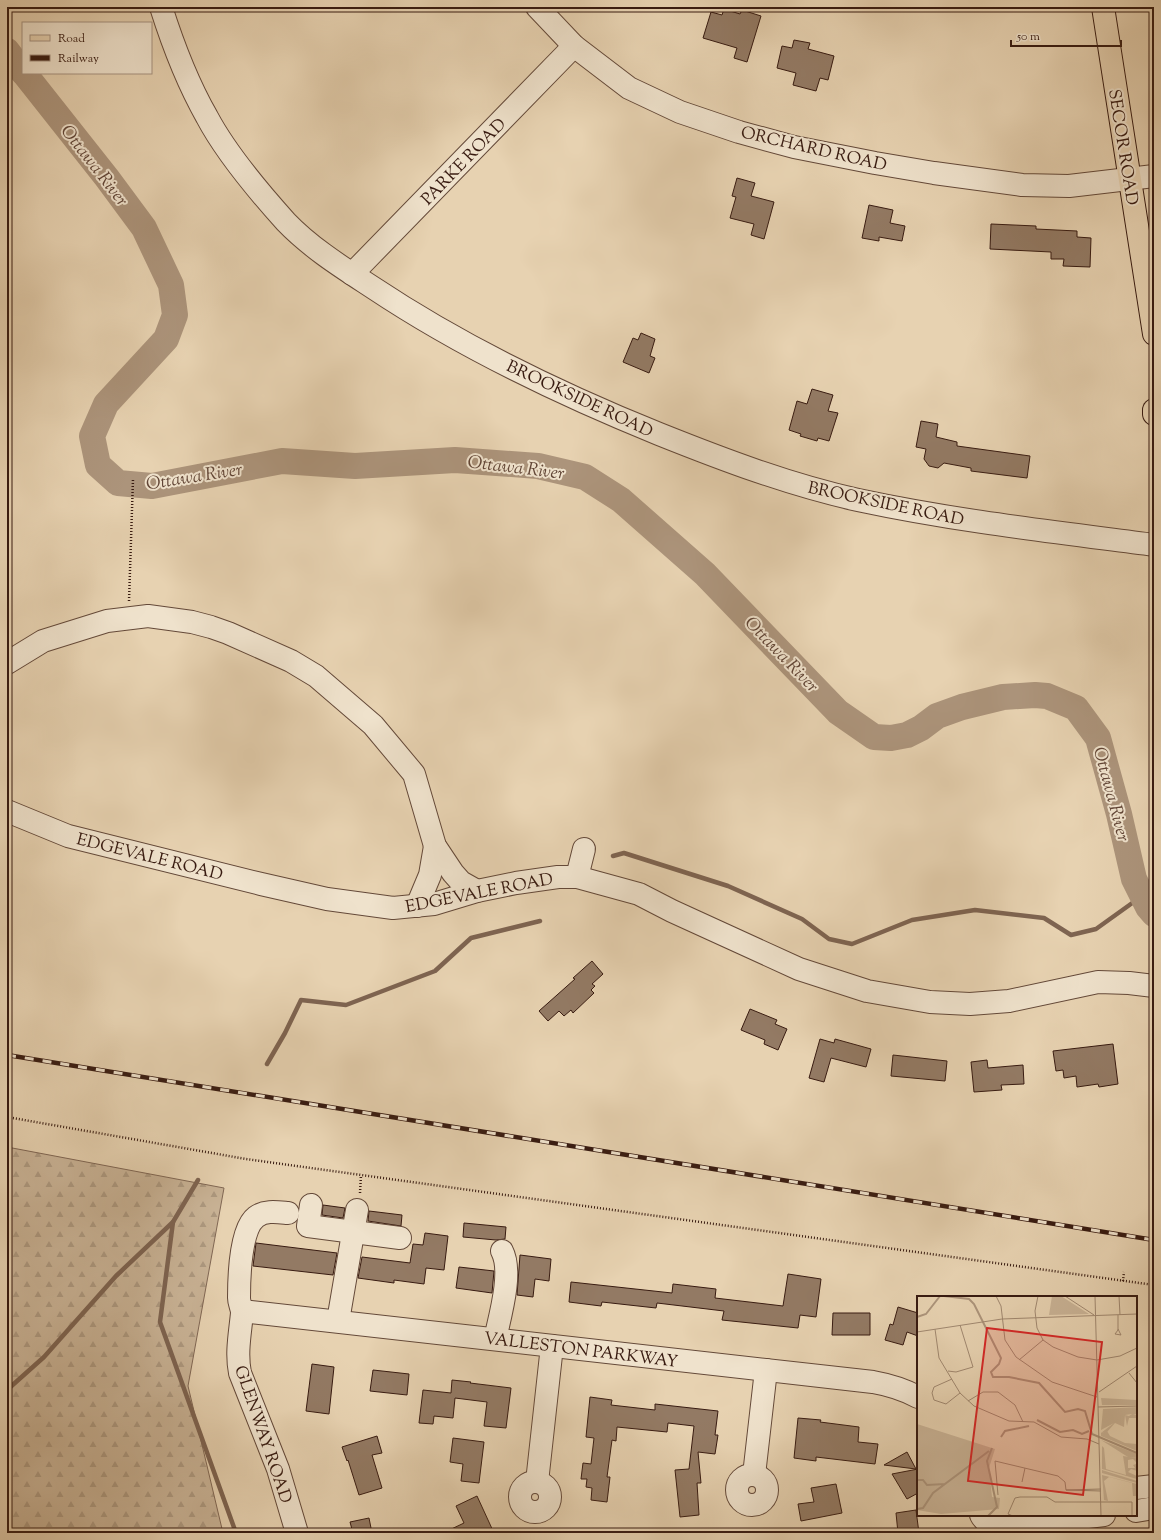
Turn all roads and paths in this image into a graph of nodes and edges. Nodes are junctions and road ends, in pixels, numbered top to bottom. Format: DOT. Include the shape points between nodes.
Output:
graph roads {
  1 [pos="161,7"];
  2 [pos="537,7"];
  3 [pos="1103,7"];
  4 [pos="574,46"];
  5 [pos="1154,176"];
  6 [pos="1129,180"];
  7 [pos="352,274"];
  8 [pos="1154,334"];
  9 [pos="1154,410"];
  10 [pos="1154,414"];
  11 [pos="133,479"];
  12 [pos="1154,545"];
  13 [pos="127,618"];
  14 [pos="7,663"];
  15 [pos="7,811"];
  16 [pos="435,846"];
  17 [pos="584,849"];
  18 [pos="577,877"];
  19 [pos="477,891"];
  20 [pos="417,906"];
  21 [pos="1154,986"];
  22 [pos="7,1117"];
  23 [pos="311,1205"];
  24 [pos="357,1210"];
  25 [pos="288,1213"];
  26 [pos="353,1233"];
  27 [pos="400,1238"];
  28 [pos="502,1251"];
  29 [pos="1124,1272"];
  30 [pos="1123,1281"];
  31 [pos="1154,1285"];
  32 [pos="242,1311"];
  33 [pos="338,1322"];
  34 [pos="495,1339"];
  35 [pos="552,1346"];
  36 [pos="766,1370"];
  37 [pos="917,1396"];
  38 [pos="754,1475"];
  39 [pos="537,1482"];
  40 [pos="1154,1486"];
  41 [pos="1137,1488"];
  42 [pos="1154,1508"];
  43 [pos="1137,1511"];
  44 [pos="981,1516"];
  45 [pos="1096,1516"];
  46 [pos="297,1533"];
  1 -- 7 [label="street, BROOKSIDE ROAD" via="172,42 194,94 208,120 235,159 288,224 323,254"];
  2 -- 4 [label="street, ORCHARD ROAD"];
  3 -- 6 [label="main road, SECOR ROAD"];
  4 -- 6 [label="street, ORCHARD ROAD" via="629,88 680,112 794,147 934,173 1022,185 1069,186"];
  4 -- 7 [label="street, PARKE ROAD"];
  5 -- 6 [label="street, ORCHARD ROAD"];
  6 -- 8 [label="main road, SECOR ROAD"];
  7 -- 12 [label="street, BROOKSIDE ROAD" via="410,312 477,350 582,401 706,453 797,484 858,500 991,524"];
  9 -- 10 [label="main road"];
  11 -- 13 [label="path"];
  13 -- 14 [label="street" via="107,621 43,640"];
  13 -- 16 [label="street" via="148,616 211,627 292,661 316,676 373,725 414,774"];
  15 -- 20 [label="street, EDGEVALE ROAD" via="68,836 261,884 327,899 394,908"];
  16 -- 19 [label="street" via="453,873"];
  16 -- 20 [label="street" via="430,875"];
  17 -- 18 [label="street"];
  18 -- 19 [label="street, EDGEVALE ROAD" via="558,877"];
  18 -- 21 [label="street, EDGEVALE ROAD" via="639,894 799,969 867,991 930,1002 970,1004 1009,1001 1098,982"];
  19 -- 20 [label="street, EDGEVALE ROAD" via="434,904"];
  22 -- 30 [label="path" via="246,1160"];
  23 -- 26 [label="street" via="308,1226"];
  24 -- 26 [label="street"];
  25 -- 32 [label="street, GLENWAY ROAD" via="267,1212 255,1217 247,1229 243,1243 239,1300"];
  26 -- 27 [label="street"];
  26 -- 33 [label="street"];
  28 -- 34 [label="street" via="506,1258 507,1277"];
  29 -- 30 [label="path"];
  30 -- 31 [label="path"];
  32 -- 33 [label="street, VALLESTON PARKWAY"];
  32 -- 46 [label="street, GLENWAY ROAD" via="238,1350 240,1373 278,1469"];
  33 -- 34 [label="street, VALLESTON PARKWAY"];
  34 -- 35 [label="street, VALLESTON PARKWAY"];
  35 -- 36 [label="street, VALLESTON PARKWAY"];
  35 -- 39 [label="street"];
  36 -- 37 [label="street, VALLESTON PARKWAY" via="873,1382 900,1388"];
  36 -- 38 [label="street"];
  40 -- 41 [label="street"];
  42 -- 43 [label="street"];
  44 -- 45 [label="street" via="990,1525 1000,1528"];
}
